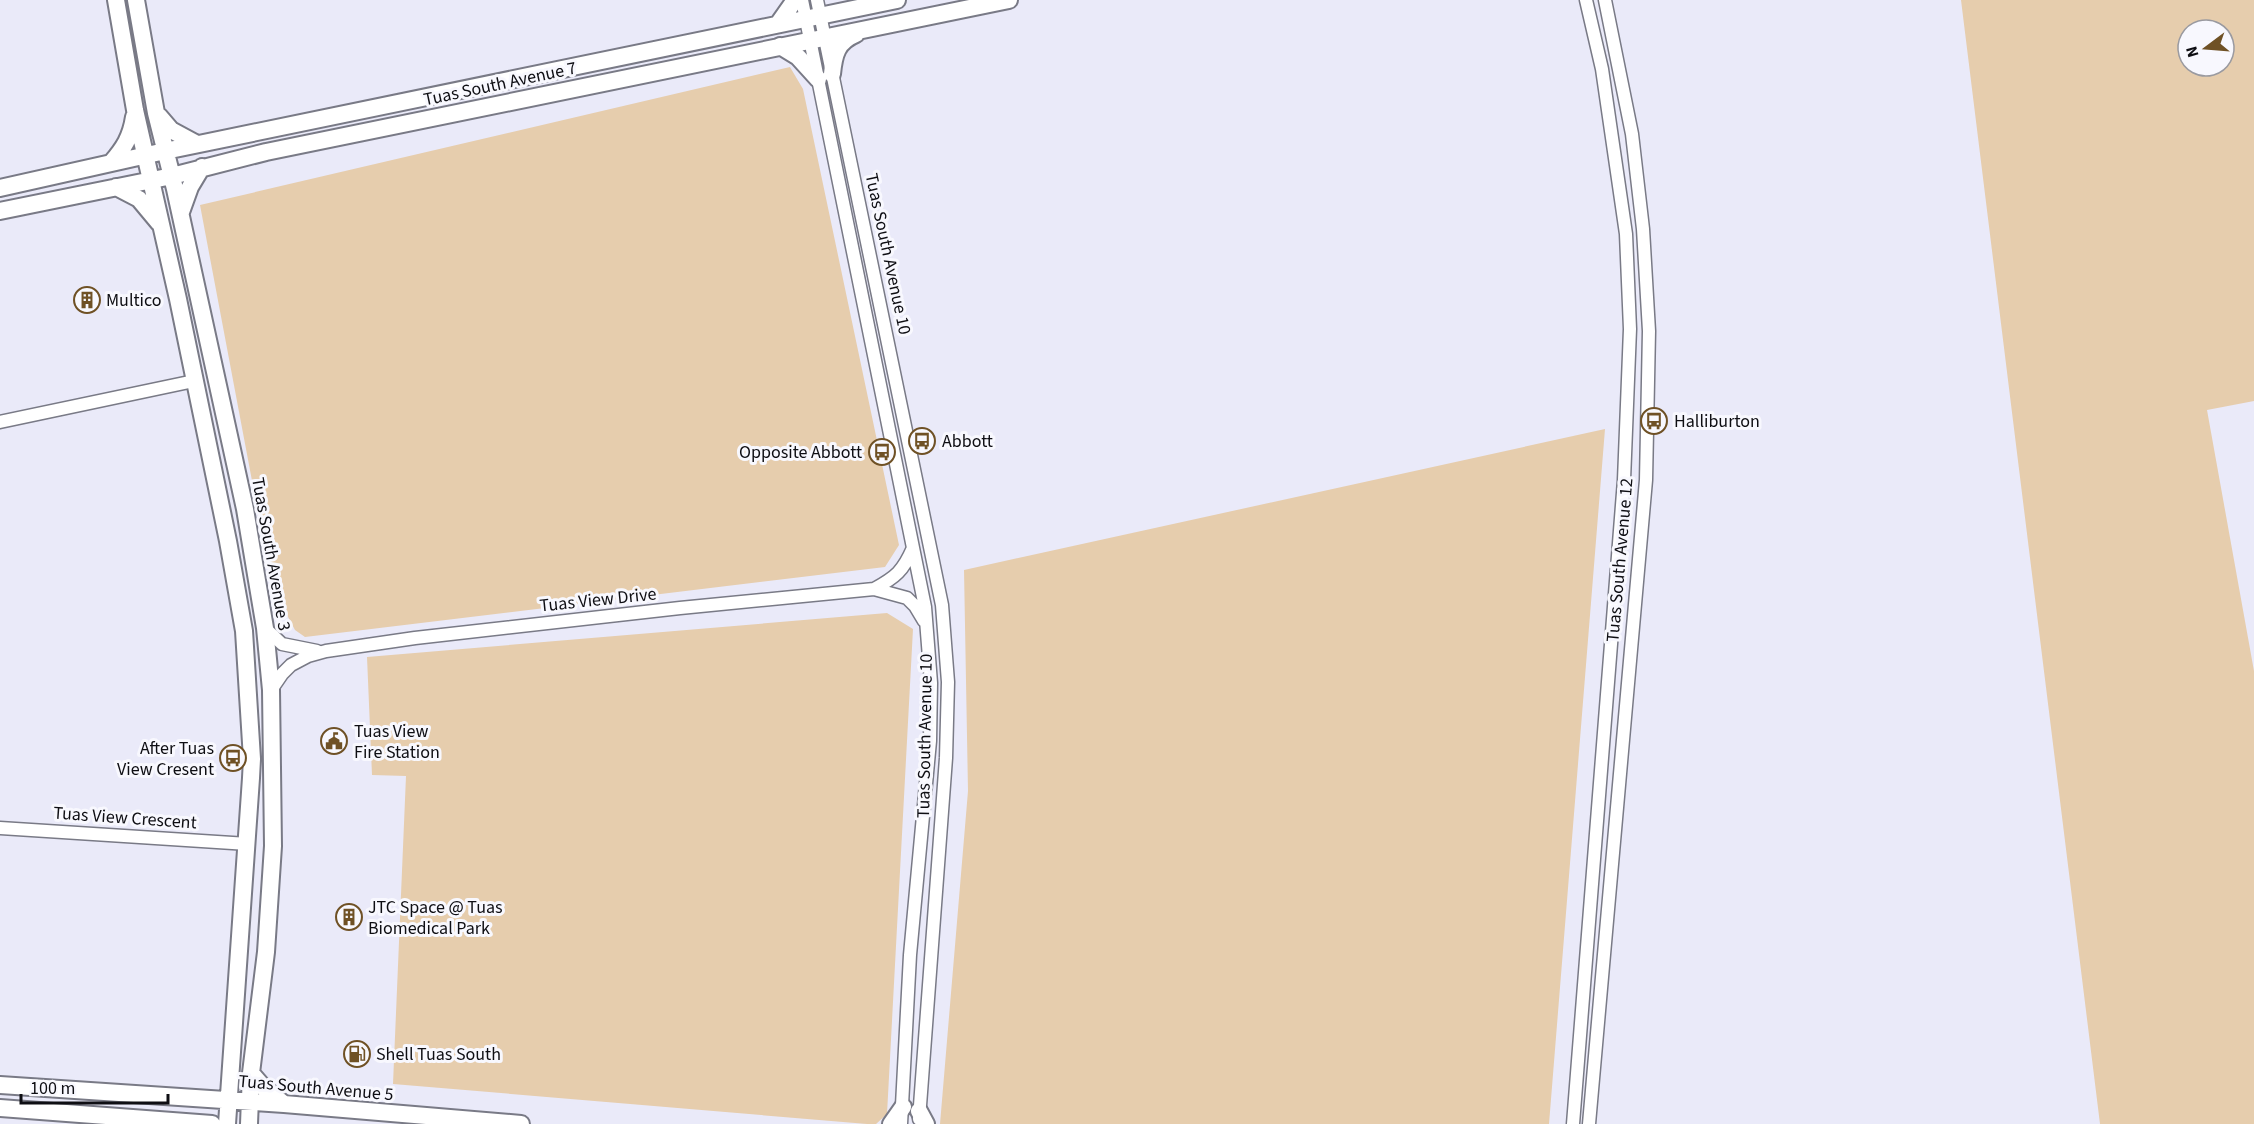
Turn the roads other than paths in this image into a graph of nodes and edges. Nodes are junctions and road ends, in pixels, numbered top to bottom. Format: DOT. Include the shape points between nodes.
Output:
graph roads {
  1 [pos="116,0"];
  2 [pos="136,0"];
  3 [pos="795,0"];
  4 [pos="802,0"];
  5 [pos="897,0"];
  6 [pos="1010,0"];
  7 [pos="1586,0"];
  8 [pos="1605,0"];
  9 [pos="817,8"];
  10 [pos="778,24"];
  11 [pos="865,29"];
  12 [pos="817,39"];
  13 [pos="780,46"];
  14 [pos="825,76"];
  15 [pos="135,110"];
  16 [pos="156,113"];
  17 [pos="197,144"];
  18 [pos="165,151"];
  19 [pos="147,155"];
  20 [pos="111,163"];
  21 [pos="202,167"];
  22 [pos="172,176"];
  23 [pos="152,179"];
  24 [pos="116,187"];
  25 [pos="0,188"];
  26 [pos="0,211"];
  27 [pos="180,215"];
  28 [pos="162,226"];
  29 [pos="194,381"];
  30 [pos="0,422"];
  31 [pos="913,548"];
  32 [pos="874,589"];
  33 [pos="927,624"];
  34 [pos="265,628"];
  35 [pos="326,651"];
  36 [pos="271,690"];
  37 [pos="273,751"];
  38 [pos="252,759"];
  39 [pos="0,828"];
  40 [pos="248,844"];
  41 [pos="230,1070"];
  42 [pos="251,1073"];
  43 [pos="0,1085"];
  44 [pos="203,1099"];
  45 [pos="228,1101"];
  46 [pos="250,1102"];
  47 [pos="284,1104"];
  48 [pos="0,1108"];
  49 [pos="913,1118"];
  50 [pos="202,1124"];
  51 [pos="226,1124"];
  52 [pos="249,1124"];
  53 [pos="521,1124"];
  54 [pos="891,1124"];
  55 [pos="1573,1124"];
  56 [pos="1589,1124"];
  1 -- 15 [label="street"];
  2 -- 16 [label="street, Tuas South Avenue 3"];
  3 -- 10 [label="street"];
  4 -- 9 [label="street, Tuas South Avenue 10"];
  5 -- 9 [label="street" via="843,11"];
  6 -- 11 [label="street, Tuas South Avenue 7"];
  7 -- 55 [label="street, Tuas South Avenue 12" via="1602,69 1626,234 1630,329 1623,491"];
  8 -- 56 [label="street, Tuas South Avenue 12" via="1632,134 1649,331 1646,480"];
  9 -- 10 [label="street, Tuas South Avenue 7"];
  9 -- 12 [label="street, Tuas South Avenue 10"];
  10 -- 17 [label="street, Tuas South Avenue 7"];
  11 -- 12 [label="street, Tuas South Avenue 7"];
  11 -- 14 [label="street" via="843,39"];
  12 -- 13 [label="street, Tuas South Avenue 7"];
  12 -- 14 [label="street, Tuas South Avenue 10"];
  13 -- 14 [label="street"];
  13 -- 21 [label="street, Tuas South Avenue 7"];
  14 -- 31 [label="street, Tuas South Avenue 10"];
  14 -- 49 [label="street, Tuas South Avenue 10" via="942,605 948,682 946,758"];
  15 -- 19 [label="street"];
  15 -- 20 [label="street" via="128,142"];
  16 -- 17 [label="street" via="171,130"];
  16 -- 18 [label="street, Tuas South Avenue 3"];
  17 -- 18 [label="street, Tuas South Avenue 7"];
  18 -- 19 [label="street, Tuas South Avenue 7"];
  18 -- 22 [label="street, Tuas South Avenue 3"];
  19 -- 20 [label="street, Tuas South Avenue 7"];
  19 -- 23 [label="street"];
  20 -- 25 [label="street, Tuas South Avenue 7"];
  21 -- 22 [label="street, Tuas South Avenue 7"];
  21 -- 27 [label="street"];
  22 -- 23 [label="street, Tuas South Avenue 7"];
  22 -- 27 [label="street, Tuas South Avenue 3"];
  23 -- 24 [label="street, Tuas South Avenue 7"];
  23 -- 28 [label="street"];
  24 -- 26 [label="street, Tuas South Avenue 7"];
  24 -- 28 [label="street" via="139,199"];
  27 -- 34 [label="street, Tuas South Avenue 3" via="240,486"];
  28 -- 29 [label="street"];
  29 -- 30 [label="street"];
  29 -- 38 [label="street" via="244,631"];
  31 -- 32 [label="street, Tuas View Drive" via="899,574"];
  31 -- 33 [label="street, Tuas South Avenue 10"];
  32 -- 33 [label="street, Tuas View Drive" via="907,598"];
  32 -- 35 [label="street, Tuas View Drive"];
  33 -- 49 [label="street, Tuas South Avenue 10" via="930,741 910,955"];
  34 -- 35 [label="street, Tuas View Drive" via="282,644"];
  34 -- 36 [label="street, Tuas South Avenue 3"];
  35 -- 36 [label="street, Tuas View Drive" via="291,665"];
  36 -- 37 [label="street, Tuas South Avenue 3"];
  37 -- 38 [label="street" via="259,753"];
  37 -- 42 [label="street, Tuas South Avenue 3" via="273,846 266,952"];
  38 -- 40 [label="street"];
  39 -- 40 [label="street, Tuas View Crescent"];
  40 -- 41 [label="street"];
  41 -- 44 [label="street"];
  41 -- 45 [label="street"];
  42 -- 46 [label="street, Tuas South Avenue 3"];
  42 -- 47 [label="street"];
  43 -- 44 [label="street, Tuas South Avenue 5"];
  44 -- 45 [label="street, Tuas South Avenue 5"];
  45 -- 46 [label="street, Tuas South Avenue 5"];
  45 -- 51 [label="street"];
  46 -- 47 [label="street, Tuas South Avenue 5"];
  46 -- 52 [label="street, Tuas South Avenue 3"];
  47 -- 53 [label="street, Tuas South Avenue 5"];
  48 -- 50 [label="street"];
  49 -- 54 [label="street"];
}
